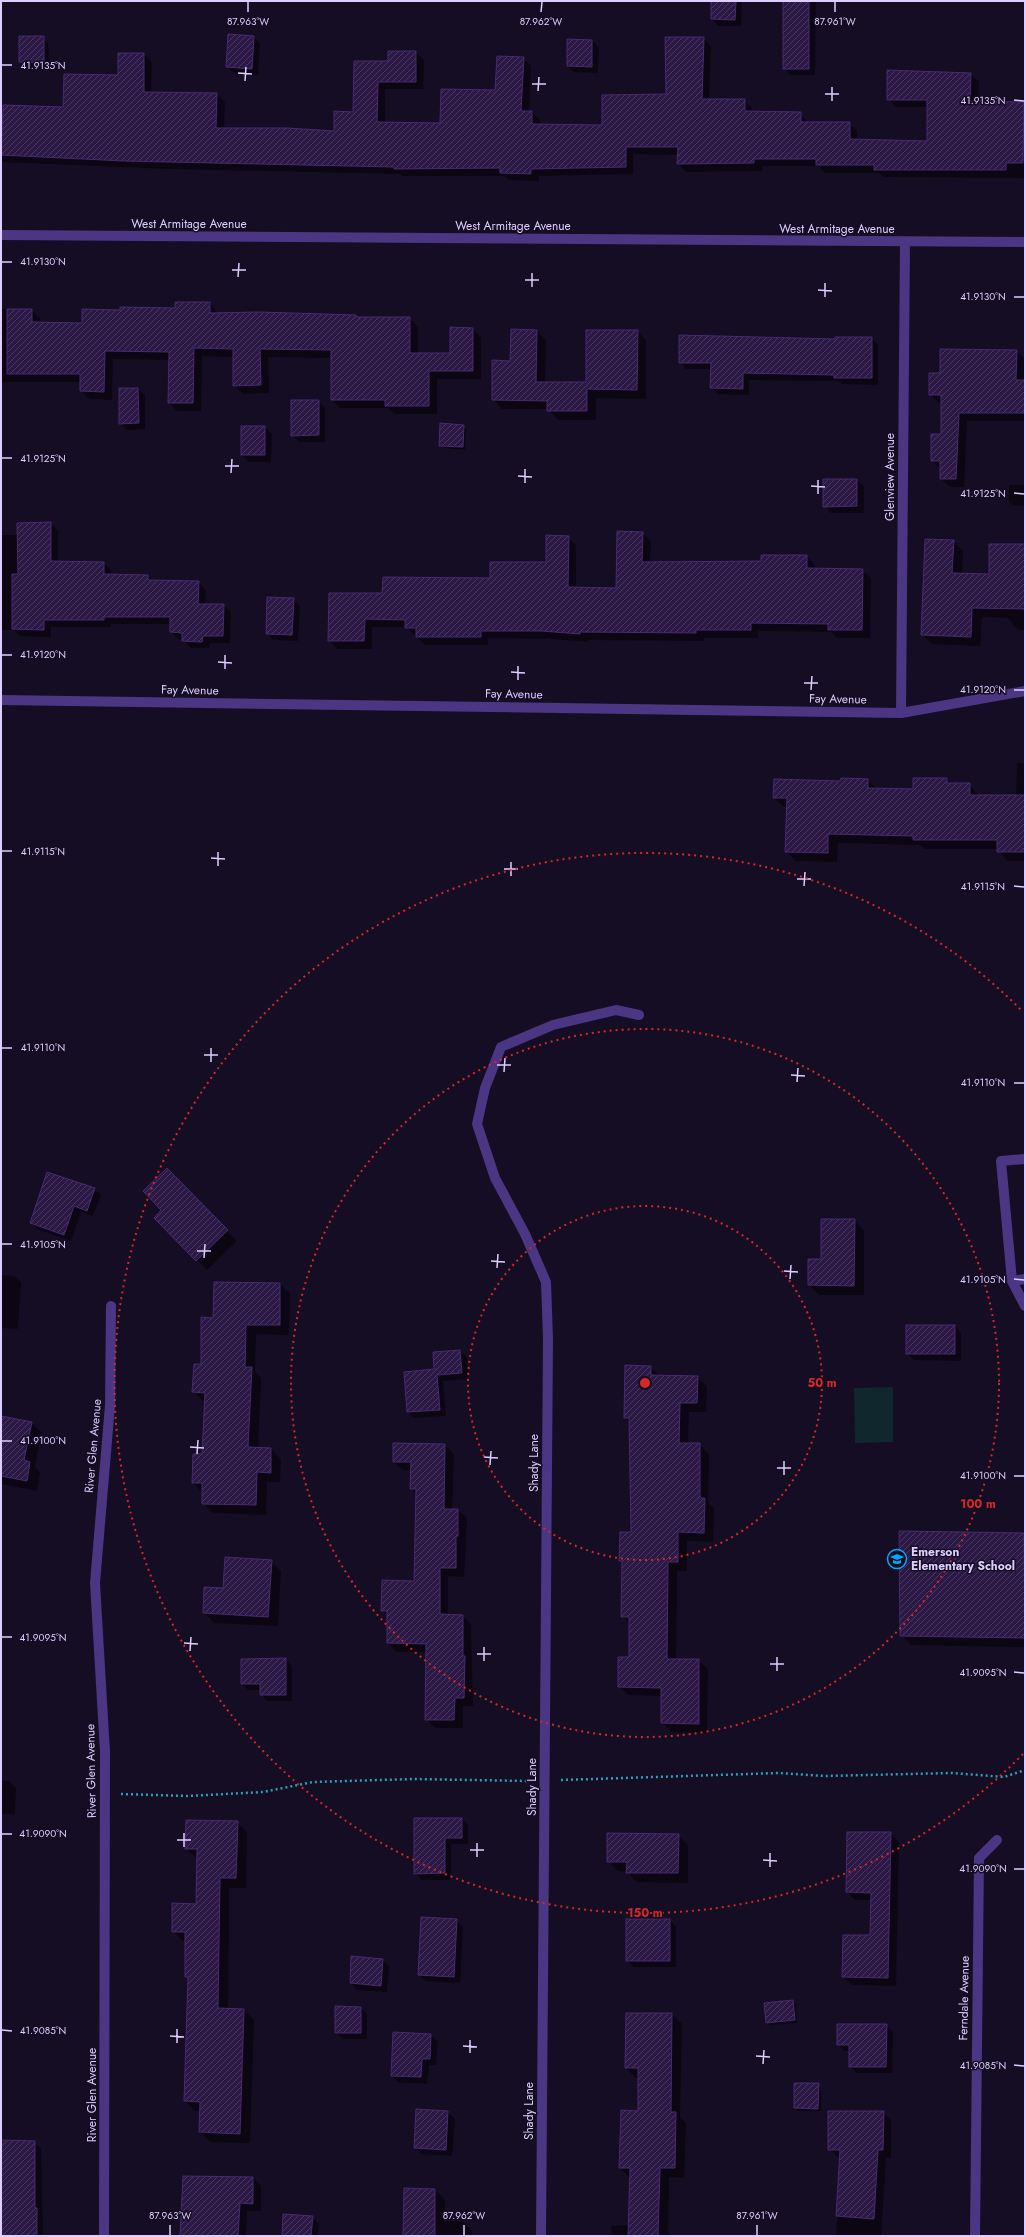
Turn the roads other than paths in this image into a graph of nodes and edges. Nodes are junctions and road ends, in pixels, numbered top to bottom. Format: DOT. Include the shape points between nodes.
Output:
graph roads {
  1 [pos="1,235"];
  2 [pos="905,242"];
  3 [pos="1025,242"];
  4 [pos="1025,691"];
  5 [pos="1,700"];
  6 [pos="901,713"];
  7 [pos="639,1015"];
  8 [pos="1025,1159"];
  9 [pos="1025,1279"];
  10 [pos="1012,1281"];
  11 [pos="111,1306"];
  12 [pos="1025,1306"];
  13 [pos="997,1840"];
  14 [pos="104,2236"];
  15 [pos="541,2236"];
  16 [pos="975,2236"];
  1 -- 2 [label="street, West Armitage Avenue"];
  2 -- 3 [label="street, West Armitage Avenue"];
  2 -- 6 [label="street, Glenview Avenue"];
  4 -- 6 [label="street, Fay Avenue"];
  5 -- 6 [label="street, Fay Avenue"];
  7 -- 15 [label="street, Shady Lane" via="616,1010 553,1025 502,1047 485,1088 477,1124 495,1178 525,1234 546,1282 548,1339"];
  8 -- 10 [label="street" via="1001,1161"];
  9 -- 10 [label="street"];
  10 -- 12 [label="street"];
  11 -- 14 [label="street, River Glen Avenue" via="110,1405 95,1583 106,1752"];
  13 -- 16 [label="street, Ferndale Avenue" via="979,1858"];
}
